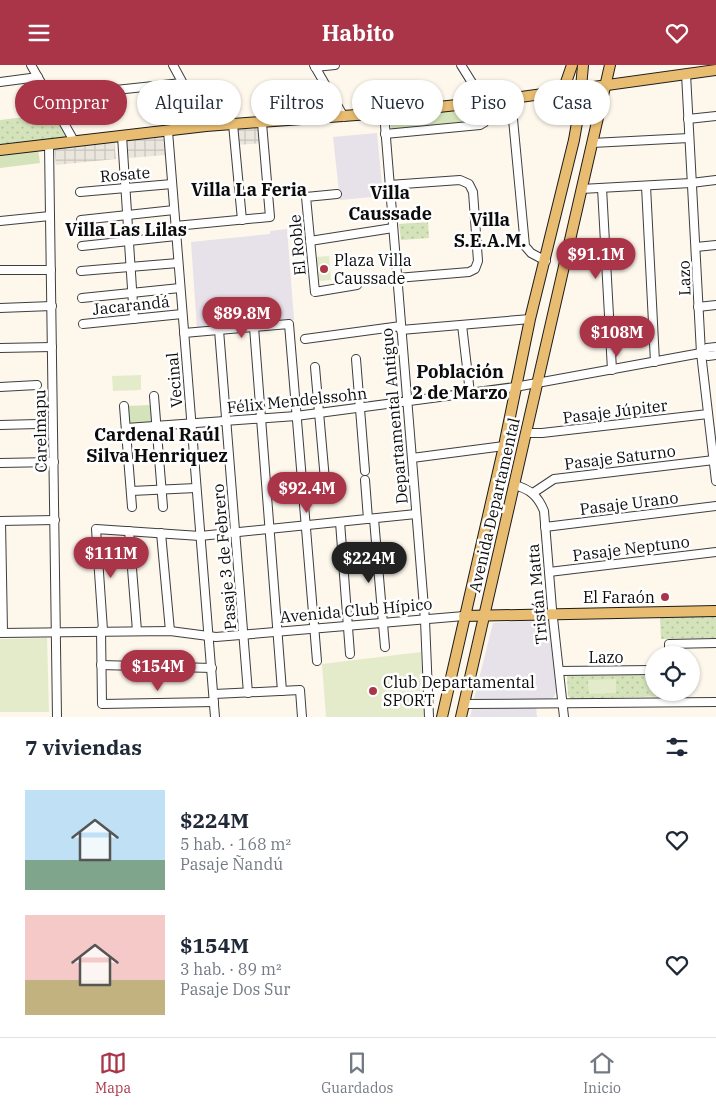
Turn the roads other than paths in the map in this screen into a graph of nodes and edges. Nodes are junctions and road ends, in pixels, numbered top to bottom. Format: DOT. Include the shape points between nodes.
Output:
graph roads {
  1 [pos="31,65"];
  2 [pos="173,65"];
  3 [pos="335,65"];
  4 [pos="461,65"];
  5 [pos="572,65"];
  6 [pos="583,65"];
  7 [pos="610,65"];
  8 [pos="314,66"];
  9 [pos="716,70"];
  10 [pos="686,74"];
  11 [pos="38,77"];
  12 [pos="40,80"];
  13 [pos="180,80"];
  14 [pos="470,80"];
  15 [pos="567,80"];
  16 [pos="582,80"];
  17 [pos="606,80"];
  18 [pos="0,82"];
  19 [pos="610,84"];
  20 [pos="352,116"];
  21 [pos="716,116"];
  22 [pos="344,117"];
  23 [pos="688,119"];
  24 [pos="65,125"];
  25 [pos="220,125"];
  26 [pos="233,125"];
  27 [pos="262,125"];
  28 [pos="385,125"];
  29 [pos="480,125"];
  30 [pos="514,125"];
  31 [pos="577,125"];
  32 [pos="596,125"];
  33 [pos="206,126"];
  34 [pos="168,131"];
  35 [pos="385,134"];
  36 [pos="122,135"];
  37 [pos="689,138"];
  38 [pos="74,141"];
  39 [pos="592,143"];
  40 [pos="49,144"];
  41 [pos="0,150"];
  42 [pos="716,180"];
  43 [pos="692,183"];
  44 [pos="172,184"];
  45 [pos="390,185"];
  46 [pos="646,186"];
  47 [pos="125,188"];
  48 [pos="602,188"];
  49 [pos="581,189"];
  50 [pos="80,192"];
  51 [pos="336,194"];
  52 [pos="174,210"];
  53 [pos="50,215"];
  54 [pos="127,215"];
  55 [pos="81,220"];
  56 [pos="242,220"];
  57 [pos="0,221"];
  58 [pos="176,226"];
  59 [pos="389,228"];
  60 [pos="176,236"];
  61 [pos="129,241"];
  62 [pos="310,241"];
  63 [pos="716,245"];
  64 [pos="82,246"];
  65 [pos="696,247"];
  66 [pos="546,261"];
  67 [pos="178,263"];
  68 [pos="131,267"];
  69 [pos="51,270"];
  70 [pos="0,271"];
  71 [pos="81,271"];
  72 [pos="397,278"];
  73 [pos="356,285"];
  74 [pos="180,288"];
  75 [pos="132,293"];
  76 [pos="82,298"];
  77 [pos="716,305"];
  78 [pos="52,306"];
  79 [pos="698,307"];
  80 [pos="0,308"];
  81 [pos="182,314"];
  82 [pos="134,319"];
  83 [pos="530,319"];
  84 [pos="84,324"];
  85 [pos="462,325"];
  86 [pos="254,327"];
  87 [pos="401,328"];
  88 [pos="219,330"];
  89 [pos="184,333"];
  90 [pos="305,339"];
  91 [pos="52,347"];
  92 [pos="716,347"];
  93 [pos="0,348"];
  94 [pos="701,353"];
  95 [pos="716,355"];
  96 [pos="356,359"];
  97 [pos="656,361"];
  98 [pos="315,367"];
  99 [pos="612,370"];
  100 [pos="37,385"];
  101 [pos="537,385"];
  102 [pos="0,387"];
  103 [pos="515,387"];
  104 [pos="470,393"];
  105 [pos="154,396"];
  106 [pos="407,400"];
  107 [pos="124,406"];
  108 [pos="359,407"];
  109 [pos="318,413"];
  110 [pos="708,414"];
  111 [pos="296,416"];
  112 [pos="261,419"];
  113 [pos="227,422"];
  114 [pos="192,424"];
  115 [pos="0,425"];
  116 [pos="38,425"];
  117 [pos="156,426"];
  118 [pos="126,428"];
  119 [pos="526,433"];
  120 [pos="504,446"];
  121 [pos="412,458"];
  122 [pos="714,460"];
  123 [pos="54,462"];
  124 [pos="0,463"];
  125 [pos="364,471"];
  126 [pos="324,480"];
  127 [pos="365,480"];
  128 [pos="716,481"];
  129 [pos="514,485"];
  130 [pos="196,488"];
  131 [pos="161,490"];
  132 [pos="131,491"];
  133 [pos="533,493"];
  134 [pos="716,506"];
  135 [pos="132,507"];
  136 [pos="163,507"];
  137 [pos="416,514"];
  138 [pos="371,519"];
  139 [pos="1,521"];
  140 [pos="55,521"];
  141 [pos="340,522"];
  142 [pos="306,525"];
  143 [pos="545,527"];
  144 [pos="270,529"];
  145 [pos="129,531"];
  146 [pos="235,532"];
  147 [pos="162,533"];
  148 [pos="200,536"];
  149 [pos="716,552"];
  150 [pos="548,572"];
  151 [pos="716,611"];
  152 [pos="553,614"];
  153 [pos="484,615"];
  154 [pos="464,616"];
  155 [pos="425,620"];
  156 [pos="383,623"];
  157 [pos="349,626"];
  158 [pos="314,629"];
  159 [pos="102,630"];
  160 [pos="55,631"];
  161 [pos="137,631"];
  162 [pos="170,631"];
  163 [pos="278,632"];
  164 [pos="2,633"];
  165 [pos="244,635"];
  166 [pos="209,636"];
  167 [pos="716,643"];
  168 [pos="669,646"];
  169 [pos="385,647"];
  170 [pos="350,654"];
  171 [pos="317,661"];
  172 [pos="102,665"];
  173 [pos="212,668"];
  174 [pos="645,670"];
  175 [pos="559,671"];
  176 [pos="282,691"];
  177 [pos="248,693"];
  178 [pos="214,698"];
  179 [pos="671,702"];
  180 [pos="716,702"];
  181 [pos="563,704"];
  182 [pos="464,705"];
  183 [pos="57,717"];
  184 [pos="215,717"];
  185 [pos="302,717"];
  186 [pos="429,717"];
  187 [pos="442,717"];
  188 [pos="461,717"];
  189 [pos="564,717"];
  1 -- 11 [label="street"];
  2 -- 13 [label="street"];
  3 -- 8 [label="street"];
  4 -- 14 [label="street"];
  5 -- 15 [label="main road"];
  6 -- 16 [label="main road, Avenida Departamental"];
  7 -- 17 [label="main road, Avenida Departamental"];
  8 -- 22 [label="street"];
  9 -- 10 [label="main road"];
  10 -- 19 [label="main road"];
  10 -- 23 [label="street, Lazo"];
  11 -- 12 [label="street"];
  11 -- 18 [label="street"];
  20 -- 22 [label="main road"];
  21 -- 23 [label="street"];
  23 -- 37 [label="street, Lazo"];
  24 -- 38 [label="street"];
  25 -- 33 [label="main road"];
  26 -- 56 [label="street"];
  27 -- 56 [label="street" via="270,217"];
  28 -- 35 [label="street, Departamental Antiguo"];
  29 -- 35 [label="street"];
  30 -- 66 [label="street" via="525,245 531,253"];
  31 -- 66 [label="main road, Avenida Departamental"];
  32 -- 39 [label="main road, Avenida Departamental"];
  33 -- 34 [label="main road"];
  34 -- 36 [label="main road"];
  34 -- 44 [label="street, Vecinal"];
  35 -- 45 [label="street, Departamental Antiguo"];
  36 -- 38 [label="main road"];
  36 -- 47 [label="street"];
  37 -- 39 [label="street"];
  37 -- 43 [label="street, Lazo"];
  38 -- 40 [label="main road"];
  39 -- 49 [label="main road, Avenida Departamental"];
  40 -- 41 [label="main road"];
  40 -- 53 [label="street, Carelmapu"];
  42 -- 43 [label="street"];
  43 -- 46 [label="street"];
  43 -- 65 [label="street, Lazo"];
  44 -- 47 [label="street, Rosate"];
  44 -- 52 [label="street, Vecinal"];
  45 -- 59 [label="street, Departamental Antiguo"];
  45 -- 72 [label="street" via="460,180 469,184 473,192 478,261 475,269"];
  46 -- 48 [label="street"];
  46 -- 97 [label="street"];
  47 -- 50 [label="street, Rosate"];
  47 -- 54 [label="street"];
  48 -- 49 [label="street"];
  48 -- 99 [label="street"];
  49 -- 101 [label="main road, Avenida Departamental"];
  51 -- 62 [label="street, El Roble" via="306,197"];
  52 -- 54 [label="street"];
  52 -- 58 [label="street, Vecinal"];
  53 -- 57 [label="street"];
  53 -- 69 [label="street, Carelmapu"];
  54 -- 55 [label="street"];
  54 -- 61 [label="street"];
  56 -- 58 [label="street"];
  58 -- 60 [label="street, Vecinal"];
  59 -- 62 [label="street"];
  59 -- 72 [label="street, Departamental Antiguo"];
  60 -- 61 [label="street"];
  60 -- 67 [label="street, Vecinal"];
  61 -- 64 [label="street"];
  61 -- 68 [label="street"];
  62 -- 73 [label="street, El Roble" via="315,292"];
  63 -- 65 [label="street"];
  65 -- 79 [label="street, Lazo"];
  66 -- 83 [label="main road, Avenida Departamental"];
  67 -- 68 [label="street"];
  67 -- 74 [label="street, Vecinal"];
  68 -- 71 [label="street"];
  68 -- 75 [label="street"];
  69 -- 70 [label="street"];
  69 -- 78 [label="street, Carelmapu"];
  72 -- 87 [label="street, Departamental Antiguo"];
  74 -- 75 [label="street"];
  74 -- 81 [label="street, Vecinal"];
  75 -- 76 [label="street"];
  75 -- 82 [label="street"];
  77 -- 79 [label="street"];
  78 -- 80 [label="street"];
  78 -- 91 [label="street, Carelmapu"];
  79 -- 94 [label="street, Lazo"];
  81 -- 82 [label="street, Jacarandá"];
  81 -- 89 [label="street, Vecinal"];
  82 -- 84 [label="street, Jacarandá"];
  83 -- 85 [label="street"];
  83 -- 103 [label="main road, Avenida Departamental"];
  85 -- 87 [label="street"];
  85 -- 104 [label="street"];
  86 -- 88 [label="street"];
  86 -- 111 [label="street" via="289,324"];
  86 -- 112 [label="street"];
  87 -- 90 [label="street"];
  87 -- 106 [label="street, Departamental Antiguo"];
  88 -- 89 [label="street"];
  88 -- 113 [label="street, Pasaje 3 de Febrero"];
  89 -- 114 [label="street, Vecinal"];
  91 -- 93 [label="street"];
  91 -- 123 [label="street, Carelmapu"];
  92 -- 94 [label="street, Félix Mendelssohn"];
  94 -- 95 [label="street, Félix Mendelssohn"];
  94 -- 97 [label="street, Félix Mendelssohn"];
  94 -- 110 [label="street, Lazo"];
  96 -- 108 [label="street"];
  97 -- 99 [label="street, Félix Mendelssohn"];
  98 -- 109 [label="street"];
  99 -- 101 [label="street, Félix Mendelssohn"];
  100 -- 102 [label="street"];
  101 -- 103 [label="street, Félix Mendelssohn"];
  101 -- 119 [label="main road, Avenida Departamental"];
  103 -- 104 [label="street, Félix Mendelssohn"];
  103 -- 120 [label="main road, Avenida Departamental"];
  104 -- 106 [label="street, Félix Mendelssohn"];
  105 -- 117 [label="street"];
  106 -- 108 [label="street, Félix Mendelssohn"];
  106 -- 121 [label="street, Departamental Antiguo"];
  107 -- 118 [label="street"];
  108 -- 109 [label="street, Félix Mendelssohn"];
  108 -- 125 [label="street"];
  109 -- 111 [label="street, Félix Mendelssohn"];
  109 -- 126 [label="street"];
  110 -- 119 [label="street, Pasaje Júpiter"];
  110 -- 122 [label="street, Lazo"];
  111 -- 112 [label="street, Félix Mendelssohn"];
  111 -- 142 [label="street"];
  112 -- 113 [label="street, Félix Mendelssohn"];
  112 -- 144 [label="street"];
  113 -- 114 [label="street, Félix Mendelssohn"];
  113 -- 146 [label="street, Pasaje 3 de Febrero"];
  114 -- 117 [label="street, Félix Mendelssohn"];
  114 -- 130 [label="street, Vecinal"];
  115 -- 116 [label="street"];
  117 -- 118 [label="street, Félix Mendelssohn"];
  117 -- 131 [label="street"];
  118 -- 132 [label="street"];
  119 -- 129 [label="main road, Avenida Departamental"];
  120 -- 121 [label="street"];
  120 -- 154 [label="main road, Avenida Departamental"];
  121 -- 137 [label="street, Departamental Antiguo"];
  122 -- 128 [label="street, Lazo"];
  122 -- 133 [label="street, Pasaje Saturno" via="554,479"];
  123 -- 124 [label="street"];
  123 -- 140 [label="street, Carelmapu"];
  127 -- 138 [label="street"];
  129 -- 133 [label="street"];
  129 -- 153 [label="main road, Avenida Departamental"];
  130 -- 131 [label="street"];
  130 -- 148 [label="street, Vecinal"];
  131 -- 132 [label="street"];
  131 -- 136 [label="street"];
  132 -- 135 [label="street"];
  133 -- 143 [label="street, Tristán Matta" via="544,511"];
  134 -- 143 [label="street, Pasaje Urano"];
  137 -- 138 [label="street"];
  137 -- 155 [label="street, Departamental Antiguo"];
  138 -- 141 [label="street"];
  138 -- 156 [label="street"];
  139 -- 140 [label="street"];
  139 -- 164 [label="street"];
  140 -- 160 [label="street, Carelmapu"];
  141 -- 142 [label="street"];
  141 -- 157 [label="street"];
  142 -- 144 [label="street"];
  142 -- 158 [label="street"];
  143 -- 150 [label="street, Tristán Matta"];
  144 -- 146 [label="street"];
  144 -- 163 [label="street"];
  145 -- 147 [label="street"];
  145 -- 159 [label="street" via="96,529"];
  145 -- 161 [label="street"];
  146 -- 148 [label="street"];
  146 -- 165 [label="street, Pasaje 3 de Febrero"];
  147 -- 148 [label="street"];
  147 -- 162 [label="street"];
  148 -- 166 [label="street, Vecinal"];
  149 -- 150 [label="street, Pasaje Neptuno"];
  150 -- 152 [label="street, Tristán Matta"];
  151 -- 152 [label="main road, Avenida Club Hípico"];
  152 -- 153 [label="main road, Avenida Club Hípico"];
  152 -- 175 [label="street, Tristán Matta"];
  153 -- 154 [label="main road, Avenida Club Hípico"];
  153 -- 182 [label="main road, Avenida Departamental"];
  154 -- 155 [label="street, Avenida Club Hípico"];
  154 -- 187 [label="main road, Avenida Departamental"];
  155 -- 156 [label="street, Avenida Club Hípico"];
  155 -- 186 [label="street, Departamental Antiguo"];
  156 -- 157 [label="street, Avenida Club Hípico"];
  156 -- 169 [label="street"];
  157 -- 158 [label="street, Avenida Club Hípico"];
  157 -- 170 [label="street"];
  158 -- 163 [label="street, Avenida Club Hípico"];
  158 -- 171 [label="street"];
  159 -- 160 [label="street, Avenida Club Hípico"];
  159 -- 161 [label="street, Avenida Club Hípico"];
  159 -- 172 [label="street"];
  160 -- 164 [label="street, Avenida Club Hípico"];
  160 -- 183 [label="street, Carelmapu"];
  161 -- 162 [label="street, Avenida Club Hípico"];
  162 -- 166 [label="street, Avenida Club Hípico"];
  163 -- 165 [label="street, Avenida Club Hípico"];
  163 -- 176 [label="street"];
  165 -- 166 [label="street, Avenida Club Hípico"];
  165 -- 177 [label="street, Pasaje 3 de Febrero"];
  166 -- 173 [label="street, Vecinal"];
  167 -- 168 [label="street"];
  172 -- 173 [label="street"];
  172 -- 178 [label="street" via="102,704"];
  173 -- 178 [label="street, Vecinal"];
  174 -- 175 [label="street, Lazo"];
  175 -- 181 [label="street, Tristán Matta"];
  176 -- 177 [label="street"];
  176 -- 185 [label="street" via="300,690"];
  177 -- 178 [label="street"];
  178 -- 184 [label="street, Vecinal"];
  179 -- 180 [label="street"];
  179 -- 181 [label="street"];
  181 -- 182 [label="street"];
  181 -- 189 [label="street, Tristán Matta"];
  182 -- 188 [label="main road, Avenida Departamental"];
}
